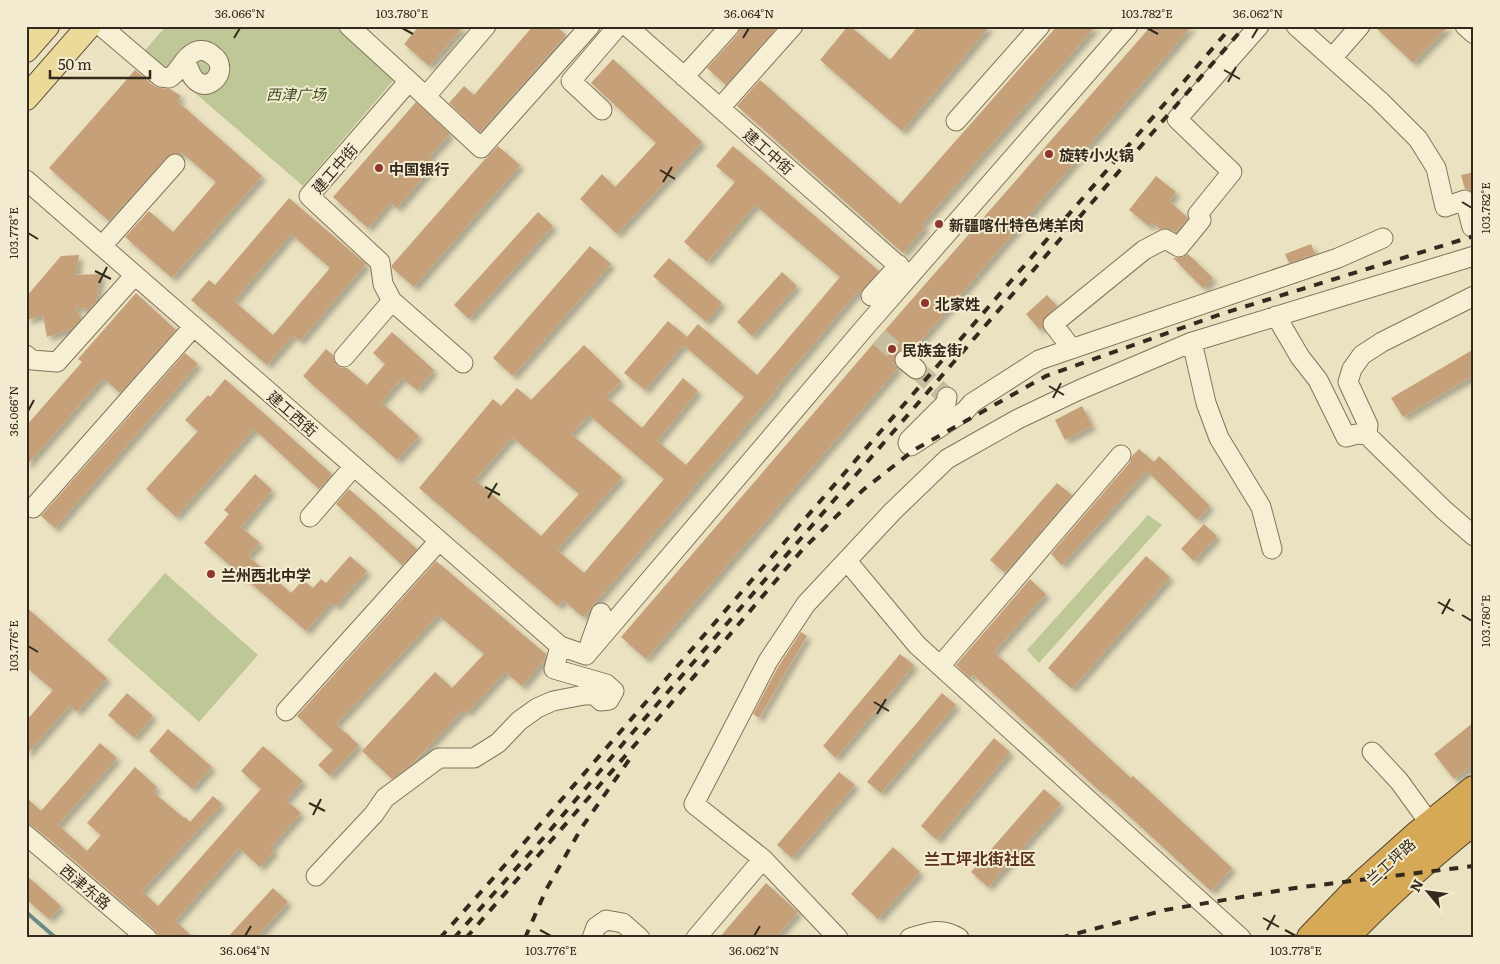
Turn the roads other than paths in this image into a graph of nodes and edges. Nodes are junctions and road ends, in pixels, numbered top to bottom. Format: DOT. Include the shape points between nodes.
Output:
graph roads {
  1 [pos="47,26"];
  2 [pos="89,26"];
  3 [pos="101,26"];
  4 [pos="349,26"];
  5 [pos="486,26"];
  6 [pos="590,26"];
  7 [pos="618,26"];
  8 [pos="627,26"];
  9 [pos="730,26"];
  10 [pos="793,26"];
  11 [pos="1040,26"];
  12 [pos="1128,26"];
  13 [pos="1259,26"];
  14 [pos="1296,26"];
  15 [pos="1360,26"];
  16 [pos="1465,26"];
  17 [pos="370,33"];
  18 [pos="1474,34"];
  19 [pos="26,50"];
  20 [pos="1332,58"];
  21 [pos="189,69"];
  22 [pos="684,77"];
  23 [pos="409,81"];
  24 [pos="426,96"];
  25 [pos="26,98"];
  26 [pos="720,108"];
  27 [pos="602,110"];
  28 [pos="956,121"];
  29 [pos="175,164"];
  30 [pos="26,180"];
  31 [pos="1472,227"];
  32 [pos="1383,238"];
  33 [pos="102,246"];
  34 [pos="1474,256"];
  35 [pos="905,271"];
  36 [pos="135,275"];
  37 [pos="871,296"];
  38 [pos="1474,296"];
  39 [pos="392,301"];
  40 [pos="1276,316"];
  41 [pos="194,326"];
  42 [pos="1192,342"];
  43 [pos="1072,349"];
  44 [pos="26,356"];
  45 [pos="344,357"];
  46 [pos="463,363"];
  47 [pos="947,397"];
  48 [pos="1367,435"];
  49 [pos="1121,455"];
  50 [pos="354,466"];
  51 [pos="33,508"];
  52 [pos="310,517"];
  53 [pos="1474,536"];
  54 [pos="440,541"];
  55 [pos="1272,549"];
  56 [pos="847,560"];
  57 [pos="601,612"];
  58 [pos="560,646"];
  59 [pos="586,655"];
  60 [pos="940,666"];
  61 [pos="286,711"];
  62 [pos="1372,752"];
  63 [pos="1474,790"];
  64 [pos="1474,820"];
  65 [pos="1431,825"];
  66 [pos="26,835"];
  67 [pos="763,859"];
  68 [pos="316,876"];
  69 [pos="147,938"];
  70 [pos="592,938"];
  71 [pos="640,938"];
  72 [pos="696,938"];
  73 [pos="838,938"];
  74 [pos="910,938"];
  75 [pos="959,938"];
  76 [pos="1241,938"];
  77 [pos="1311,938"];
  78 [pos="1344,938"];
  1 -- 19 [label="main road"];
  2 -- 25 [label="main road"];
  3 -- 21 [label="street" via="160,76 172,76 196,51 214,56 220,73 215,81 202,84 194,79"];
  4 -- 17 [label="street"];
  5 -- 24 [label="street"];
  6 -- 24 [label="street" via="481,148"];
  7 -- 27 [label="street" via="572,81"];
  8 -- 22 [label="street, 建工中街"];
  9 -- 22 [label="street"];
  10 -- 26 [label="street"];
  11 -- 28 [label="street"];
  12 -- 35 [label="street"];
  13 -- 43 [label="street" via="1177,120 1232,172 1198,214 1201,220 1179,247 1165,239 1144,250 1053,324"];
  14 -- 20 [label="street"];
  15 -- 20 [label="street"];
  16 -- 18 [label="street"];
  17 -- 23 [label="street"];
  20 -- 31 [label="street" via="1418,139 1436,168 1445,206 1466,200"];
  22 -- 26 [label="street, 建工中街"];
  23 -- 24 [label="street"];
  23 -- 39 [label="street, 建工中街" via="309,196 380,262 383,284"];
  26 -- 35 [label="street, 建工中街"];
  29 -- 33 [label="street"];
  30 -- 33 [label="street, 建工西街"];
  32 -- 43 [label="street" via="1338,258"];
  33 -- 36 [label="street, 建工西街"];
  34 -- 40 [label="street"];
  35 -- 37 [label="street"];
  35 -- 59 [label="street" via="873,332"];
  36 -- 41 [label="street, 建工西街" via="155,284"];
  36 -- 44 [label="street" via="57,362 32,360"];
  38 -- 48 [label="street" via="1362,355 1348,382 1368,425"];
  39 -- 45 [label="street"];
  39 -- 46 [label="street, 建工中街"];
  40 -- 42 [label="street"];
  40 -- 48 [label="street" via="1318,380 1346,437"];
  41 -- 50 [label="street, 建工西街"];
  41 -- 51 [label="street"];
  42 -- 55 [label="street" via="1206,403 1219,438 1261,507"];
  42 -- 56 [label="street" via="1026,415 947,459"];
  43 -- 47 [label="street" via="1039,360 909,445 909,440 946,403"];
  48 -- 53 [label="street"];
  49 -- 60 [label="street"];
  50 -- 52 [label="street"];
  50 -- 54 [label="street, 建工西街"];
  54 -- 58 [label="street, 建工西街"];
  54 -- 61 [label="street"];
  56 -- 60 [label="street" via="917,646"];
  56 -- 67 [label="street" via="806,604 768,661 694,804"];
  57 -- 59 [label="street"];
  58 -- 59 [label="street"];
  58 -- 68 [label="street" via="554,669 606,684 614,691 609,700 584,694 553,701 531,713 474,758 439,758 385,798"];
  60 -- 76 [label="street"];
  62 -- 65 [label="street" via="1399,781"];
  63 -- 65 [label="highway, 兰工坪路"];
  64 -- 78 [label="highway, 兰工坪路" via="1391,890"];
  65 -- 77 [label="highway, 兰工坪路" via="1361,886"];
  66 -- 69 [label="street, 西津东路"];
  67 -- 72 [label="street"];
  67 -- 73 [label="street"];
  70 -- 71 [label="street" via="596,927 606,920 623,923"];
  74 -- 75 [label="street" via="934,930 949,932"];
}
